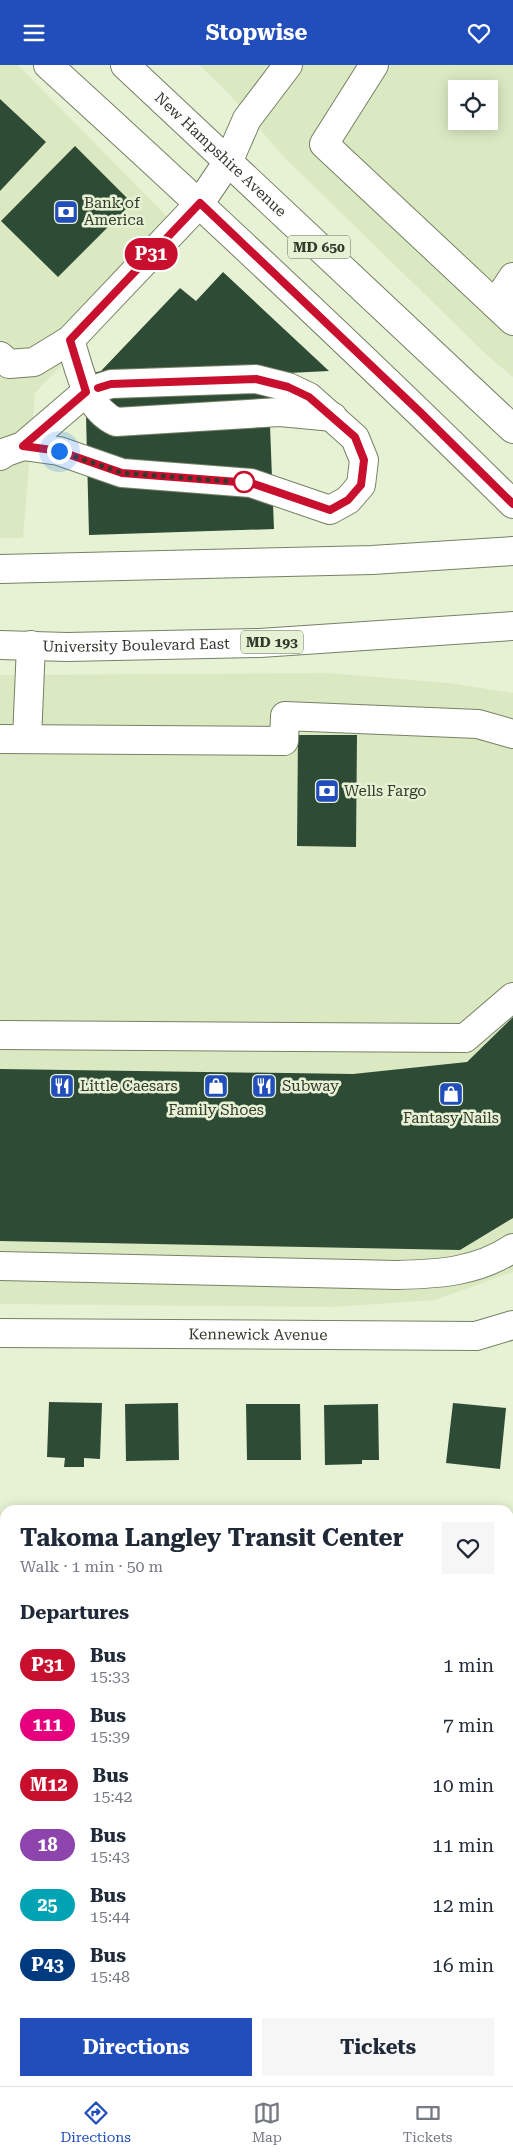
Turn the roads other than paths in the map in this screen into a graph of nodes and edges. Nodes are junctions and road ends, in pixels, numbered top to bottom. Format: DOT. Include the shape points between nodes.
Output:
graph roads {
  1 [pos="48,65"];
  2 [pos="126,65"];
  3 [pos="288,65"];
  4 [pos="374,65"];
  5 [pos="229,161"];
  6 [pos="200,203"];
  7 [pos="513,277"];
  8 [pos="504,313"];
  9 [pos="70,340"];
  10 [pos="0,356"];
  11 [pos="86,392"];
  12 [pos="333,417"];
  13 [pos="513,429"];
  14 [pos="12,451"];
  15 [pos="513,504"];
  16 [pos="513,551"];
  17 [pos="0,569"];
  18 [pos="513,626"];
  19 [pos="0,645"];
  20 [pos="31,645"];
  21 [pos="513,734"];
  22 [pos="0,739"];
  23 [pos="27,739"];
  24 [pos="513,997"];
  25 [pos="0,1035"];
  26 [pos="513,1249"];
  27 [pos="0,1266"];
  28 [pos="513,1325"];
  29 [pos="0,1333"];
  1 -- 6 [label="main road, MD 650"];
  2 -- 5 [label="main road, New Hampshire Avenue / MD 650"];
  3 -- 5 [label="main road" via="247,119"];
  4 -- 8 [label="main road" via="324,144"];
  5 -- 6 [label="main road"];
  5 -- 13 [label="main road, New Hampshire Avenue / MD 650"];
  6 -- 9 [label="main road"];
  6 -- 15 [label="main road, MD 650"];
  7 -- 8 [label="main road"];
  9 -- 10 [label="main road" via="34,362 9,364"];
  9 -- 11 [label="main road"];
  11 -- 12 [label="main road" via="111,384 256,379 288,387 309,397"];
  11 -- 12 [label="main road" via="105,417 116,422 280,412"];
  11 -- 14 [label="main road"];
  12 -- 14 [label="main road" via="355,437 364,460 361,485 348,500 330,510 251,483 122,473 59,451"];
  16 -- 17 [label="main road" via="372,561"];
  18 -- 20 [label="main road, University Boulevard East / MD 193" via="260,643"];
  19 -- 20 [label="main road, University Boulevard East / MD 193"];
  20 -- 23 [label="main road"];
  21 -- 23 [label="main road" via="478,724 285,717 284,741"];
  22 -- 23 [label="main road"];
  24 -- 25 [label="main road" via="465,1038"];
  26 -- 27 [label="main road" via="498,1259 447,1274"];
  28 -- 29 [label="main road, Kennewick Avenue" via="476,1336"];
}
